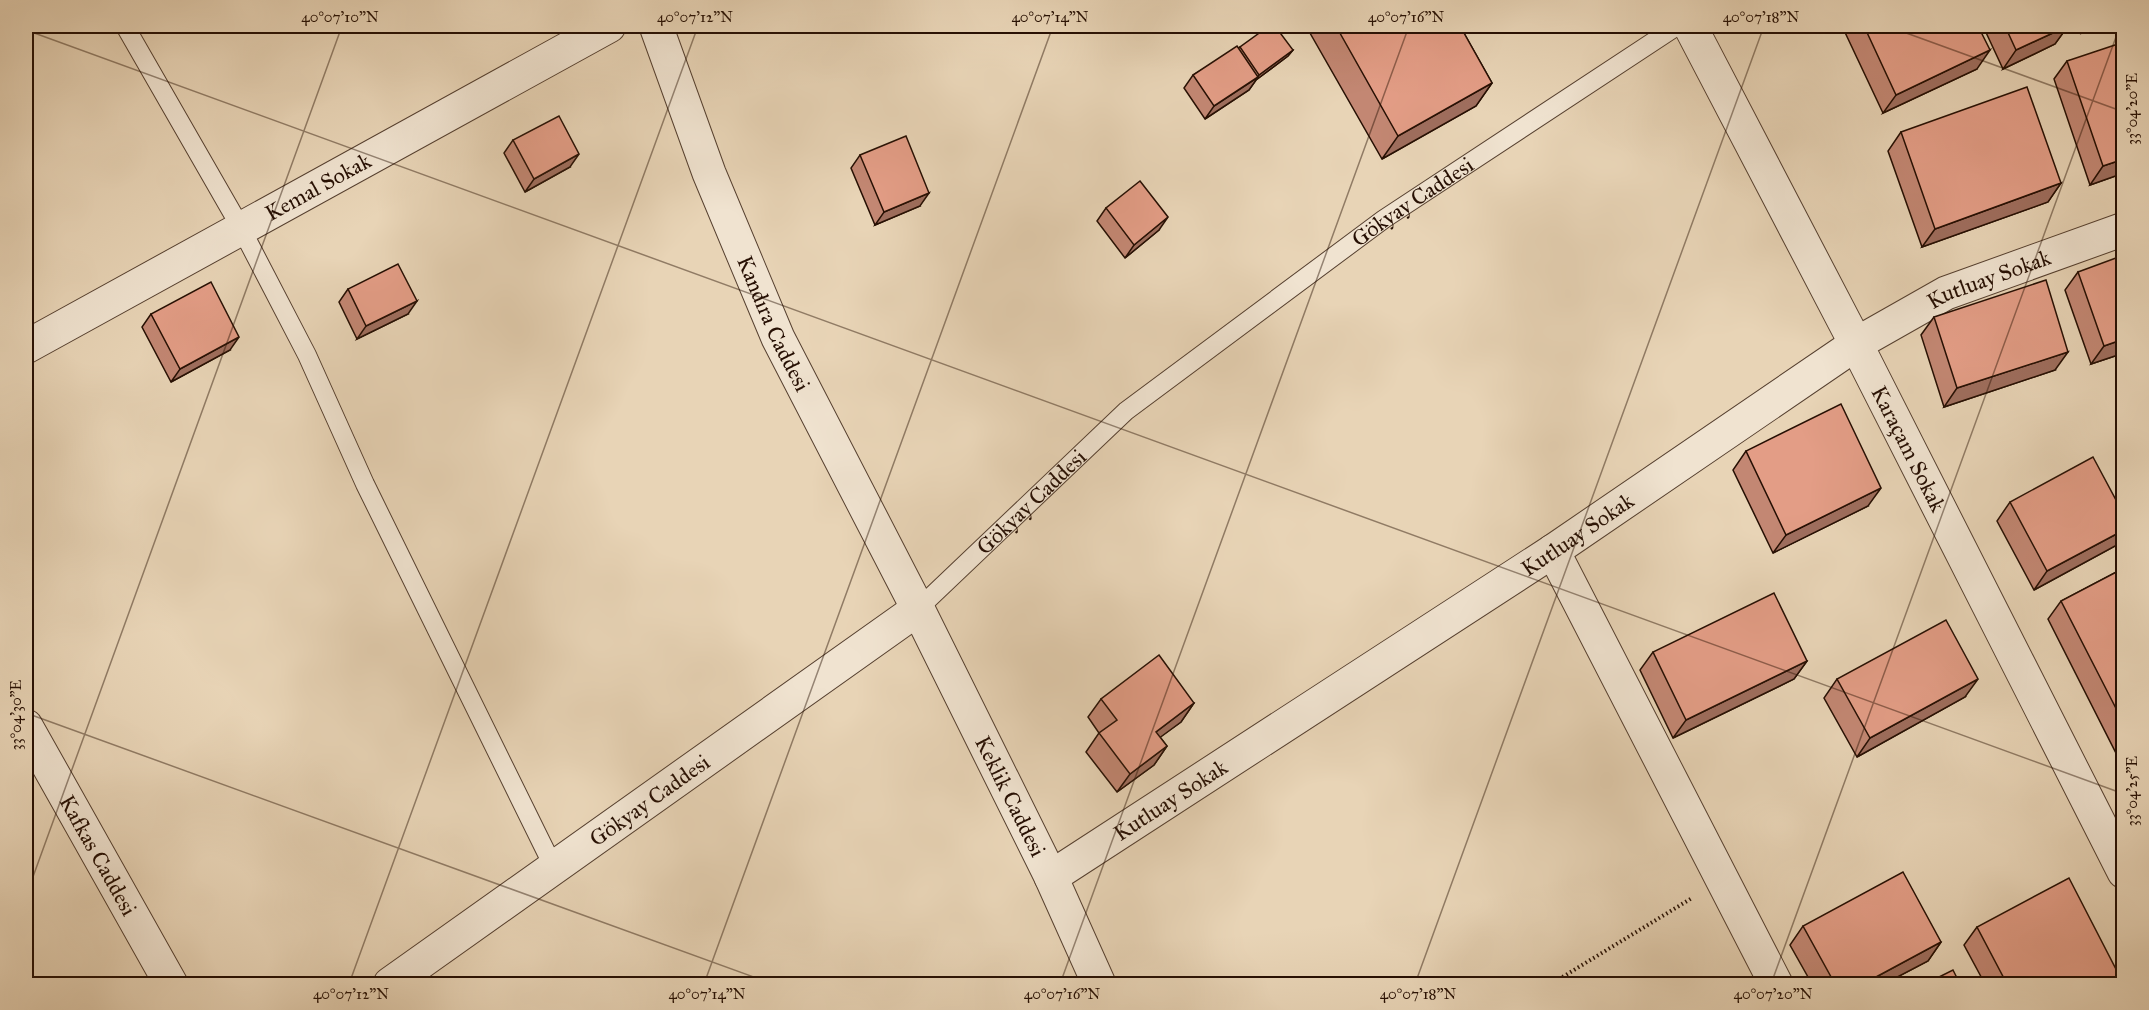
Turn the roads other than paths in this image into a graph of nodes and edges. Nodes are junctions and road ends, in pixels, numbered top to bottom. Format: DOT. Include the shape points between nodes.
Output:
graph roads {
  1 [pos="125,26"];
  2 [pos="609,26"];
  3 [pos="656,26"];
  4 [pos="1677,26"];
  5 [pos="1690,26"];
  6 [pos="242,228"];
  7 [pos="2124,229"];
  8 [pos="1856,344"];
  9 [pos="26,347"];
  10 [pos="1553,551"];
  11 [pos="918,609"];
  12 [pos="26,726"];
  13 [pos="554,868"];
  14 [pos="2124,872"];
  15 [pos="1051,877"];
  16 [pos="171,984"];
  17 [pos="390,984"];
  18 [pos="1099,984"];
  19 [pos="1776,984"];
  1 -- 6 [label="lane"];
  2 -- 6 [label="street, Kemal Sokak"];
  3 -- 11 [label="street, Kandıra Caddesi" via="709,173 778,338"];
  4 -- 11 [label="lane, Gökyay Caddesi" via="1384,219 1126,411"];
  5 -- 8 [label="street, Karaçam Sokak"];
  6 -- 9 [label="street, Kemal Sokak"];
  6 -- 13 [label="lane"];
  7 -- 8 [label="street, Kutluay Sokak" via="1946,293"];
  8 -- 10 [label="street, Kutluay Sokak"];
  8 -- 14 [label="street, Karaçam Sokak"];
  10 -- 15 [label="street, Kutluay Sokak"];
  10 -- 19 [label="street"];
  11 -- 13 [label="street, Gökyay Caddesi"];
  11 -- 15 [label="street, Keklik Caddesi"];
  12 -- 16 [label="street, Kafkas Caddesi"];
  13 -- 17 [label="street, Gökyay Caddesi"];
  15 -- 18 [label="street, Keklik Caddesi"];
}
